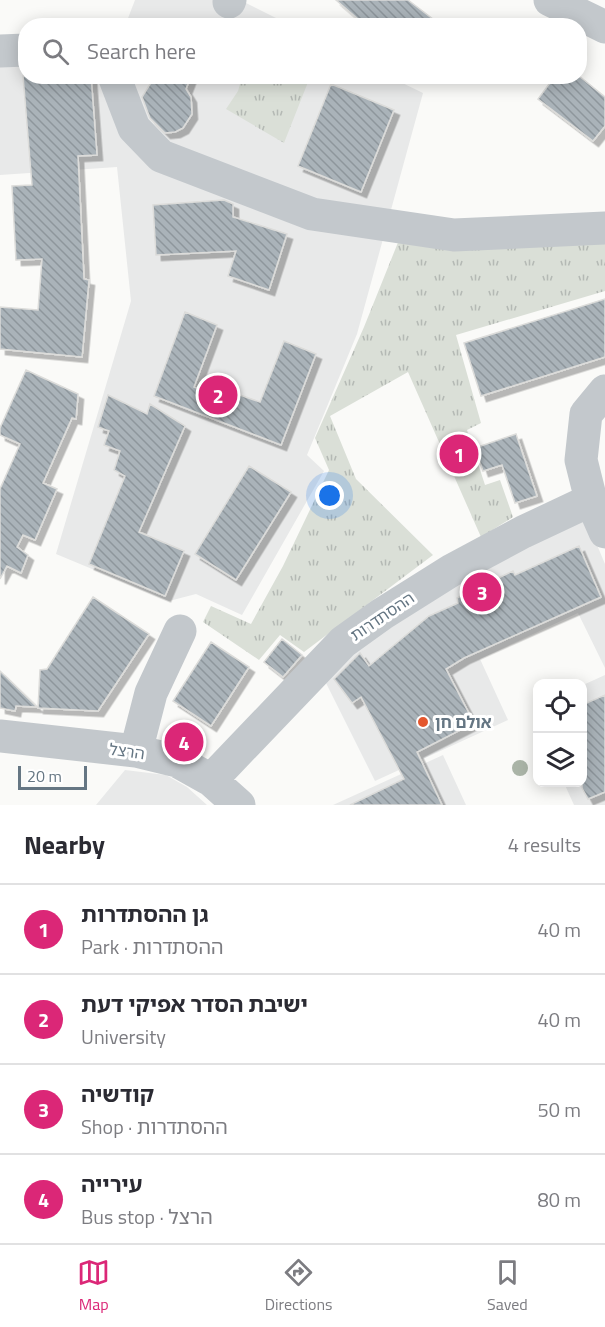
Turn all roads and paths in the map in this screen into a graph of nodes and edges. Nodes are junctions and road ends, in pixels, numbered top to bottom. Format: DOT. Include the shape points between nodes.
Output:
graph roads {
  1 [pos="550,0"];
  2 [pos="587,18"];
  3 [pos="587,18"];
  4 [pos="605,27"];
  5 [pos="18,50"];
  6 [pos="0,51"];
  7 [pos="117,84"];
  8 [pos="605,228"];
  9 [pos="595,403"];
  10 [pos="591,500"];
  11 [pos="605,532"];
  12 [pos="180,630"];
  13 [pos="0,736"];
  14 [pos="136,751"];
  15 [pos="211,780"];
  16 [pos="239,805"];
  1 -- 2 [label="street"];
  3 -- 4 [label="street"];
  5 -- 6 [label="street"];
  7 -- 8 [label="street" via="134,128 160,156 312,214 454,235"];
  9 -- 10 [label="street" via="581,460"];
  10 -- 11 [label="street"];
  10 -- 15 [label="street, ההסתדרות" via="453,570 343,642"];
  12 -- 14 [label="street" via="150,693"];
  13 -- 14 [label="street, הרצל"];
  14 -- 15 [label="street, הרצל" via="177,761"];
  15 -- 16 [label="street, הרצל"];
}
